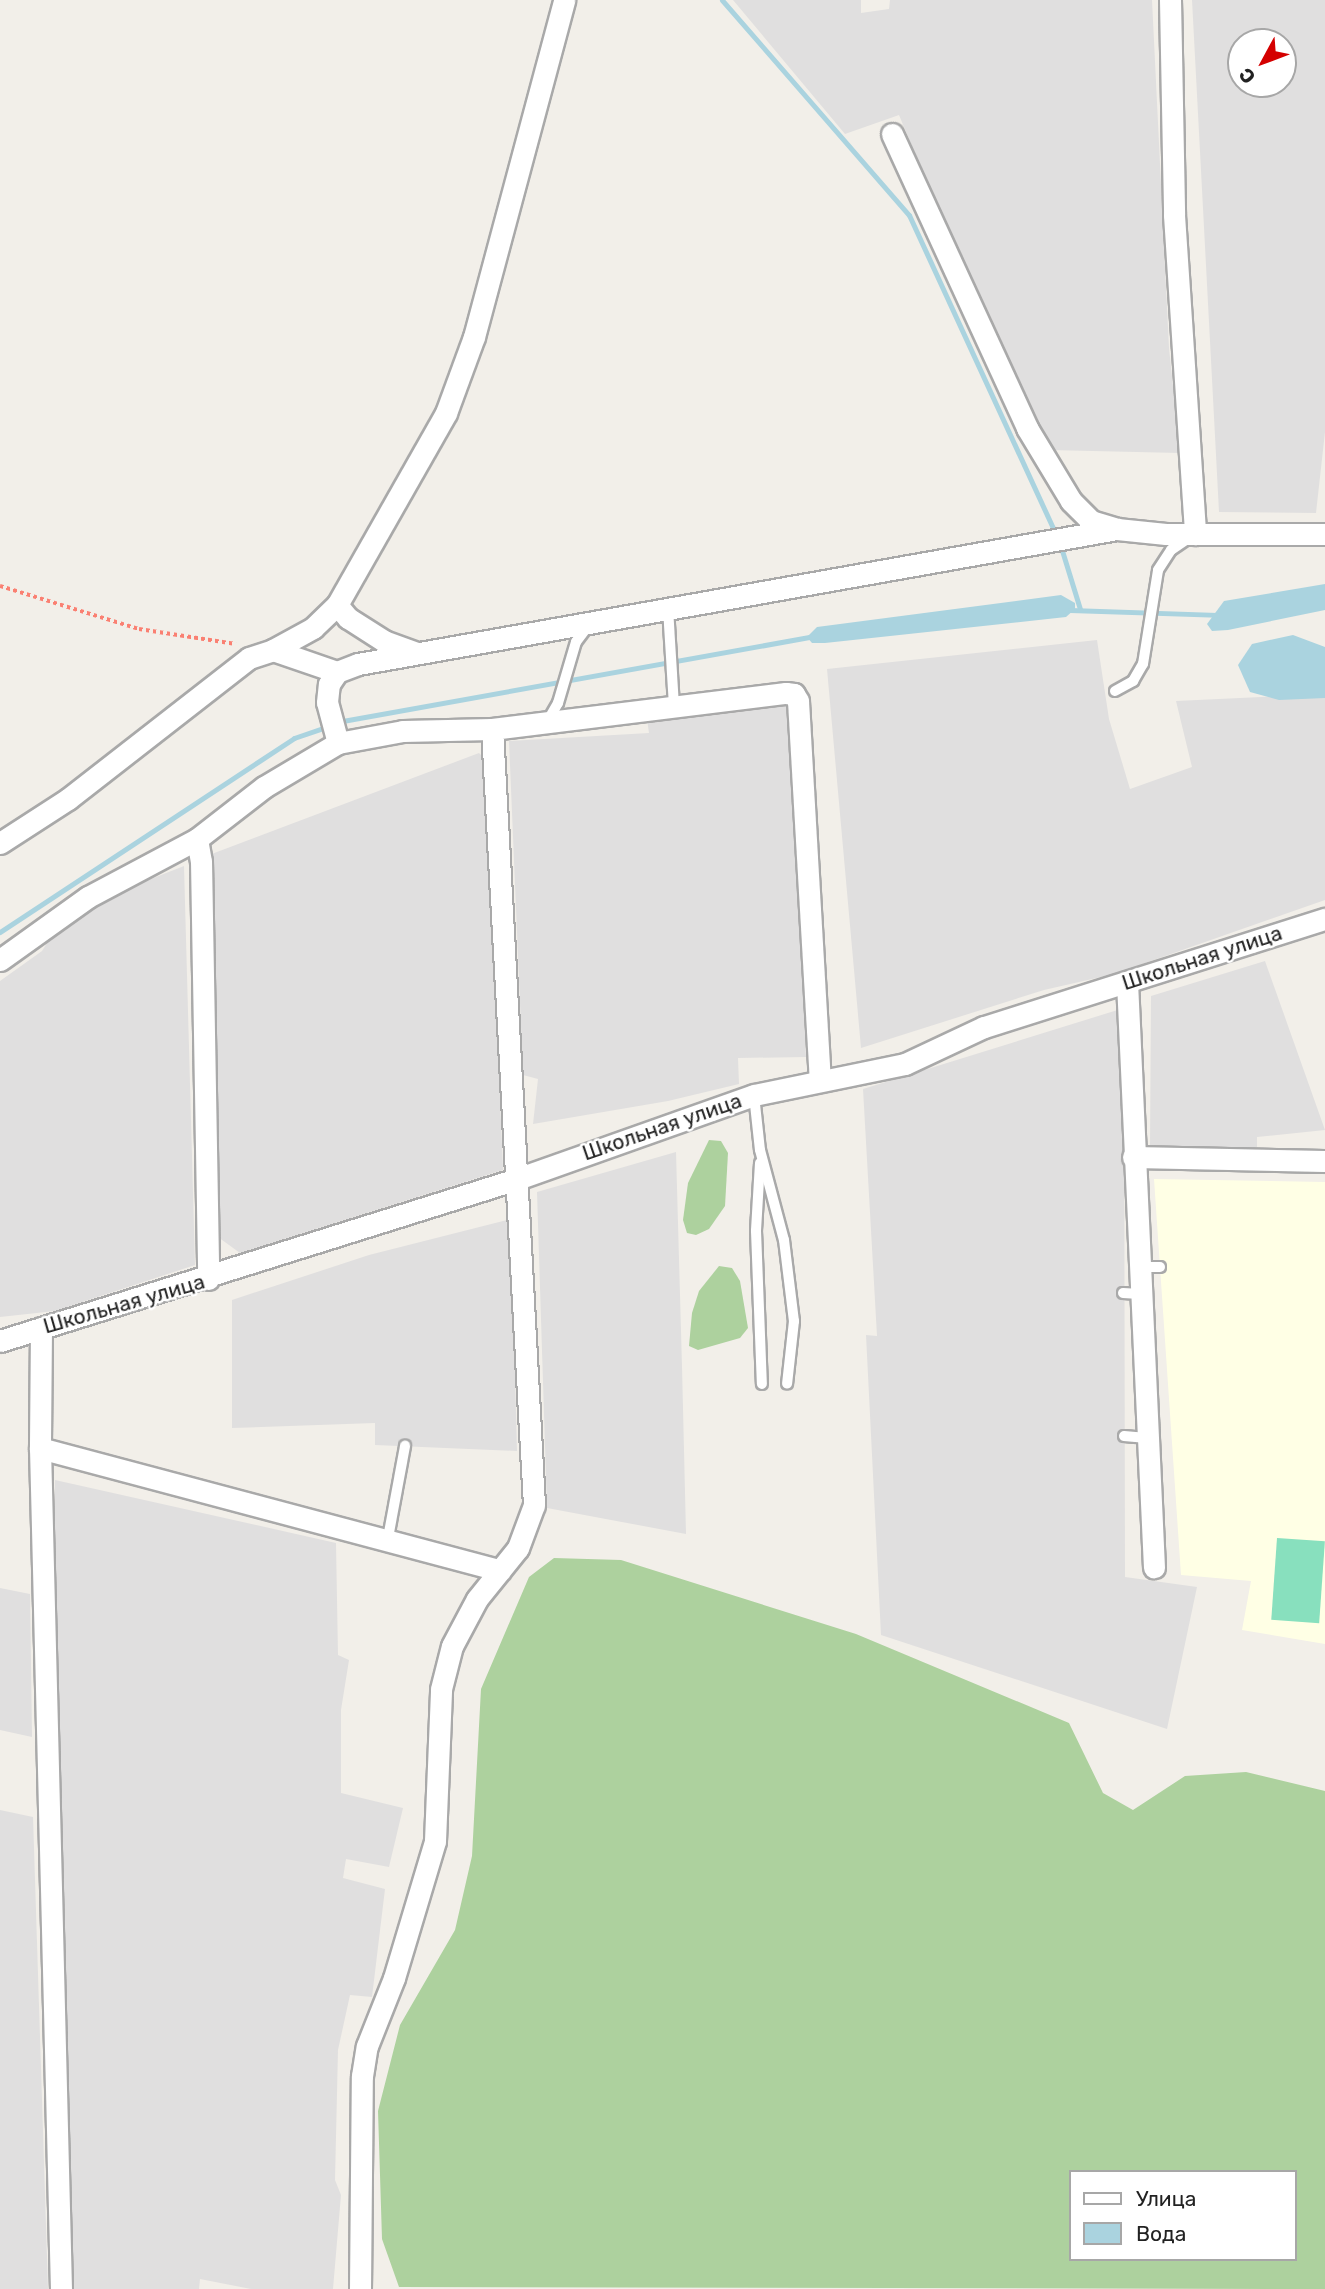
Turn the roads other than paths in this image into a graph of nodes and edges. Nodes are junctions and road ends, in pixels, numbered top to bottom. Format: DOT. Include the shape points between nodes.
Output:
graph roads {
  1 [pos="564,0"];
  2 [pos="1170,0"];
  3 [pos="892,134"];
  4 [pos="1116,529"];
  5 [pos="1195,534"];
  6 [pos="1325,534"];
  7 [pos="337,605"];
  8 [pos="668,608"];
  9 [pos="596,621"];
  10 [pos="273,650"];
  11 [pos="418,653"];
  12 [pos="337,672"];
  13 [pos="1115,691"];
  14 [pos="674,707"];
  15 [pos="547,722"];
  16 [pos="492,729"];
  17 [pos="338,743"];
  18 [pos="197,839"];
  19 [pos="0,843"];
  20 [pos="1325,919"];
  21 [pos="0,960"];
  22 [pos="1127,982"];
  23 [pos="820,1080"];
  24 [pos="754,1095"];
  25 [pos="760,1150"];
  26 [pos="1133,1157"];
  27 [pos="1325,1161"];
  28 [pos="517,1179"];
  29 [pos="208,1279"];
  30 [pos="41,1328"];
  31 [pos="0,1341"];
  32 [pos="762,1384"];
  33 [pos="787,1384"];
  34 [pos="1124,1436"];
  35 [pos="1147,1438"];
  36 [pos="405,1446"];
  37 [pos="40,1448"];
  38 [pos="388,1538"];
  39 [pos="1154,1567"];
  40 [pos="500,1570"];
  41 [pos="61,2289"];
  42 [pos="360,2289"];
  1 -- 7 [label="street" via="474,337 446,413"];
  2 -- 5 [label="street" via="1174,215"];
  3 -- 4 [label="street" via="1027,428 1071,501 1091,521"];
  4 -- 5 [label="street"];
  4 -- 8 [label="street"];
  5 -- 6 [label="street"];
  5 -- 13 [label="lane" via="1171,550 1158,570 1143,664 1133,681"];
  7 -- 10 [label="street" via="313,628"];
  7 -- 11 [label="street" via="348,618 384,641"];
  8 -- 9 [label="street"];
  8 -- 14 [label="lane"];
  9 -- 11 [label="street"];
  9 -- 15 [label="lane" via="576,642 558,703"];
  10 -- 12 [label="street"];
  10 -- 19 [label="street" via="249,658 68,799"];
  11 -- 12 [label="street"];
  12 -- 17 [label="street" via="329,684 327,702"];
  14 -- 15 [label="street"];
  14 -- 23 [label="street" via="786,693 794,694 798,701"];
  15 -- 16 [label="street"];
  16 -- 17 [label="street" via="402,731"];
  16 -- 28 [label="street"];
  17 -- 18 [label="street" via="264,788"];
  18 -- 21 [label="street" via="88,897"];
  18 -- 29 [label="street"];
  20 -- 22 [label="street, Школьная улица"];
  22 -- 23 [label="street, Школьная улица" via="984,1027 905,1064"];
  22 -- 26 [label="street"];
  23 -- 24 [label="street, Школьная улица"];
  24 -- 25 [label="lane"];
  24 -- 28 [label="street, Школьная улица"];
  25 -- 32 [label="lane" via="756,1231"];
  25 -- 33 [label="lane" via="784,1240 794,1321"];
  26 -- 27 [label="street"];
  26 -- 35 [label="street" via="1149,1267 1131,1293"];
  28 -- 29 [label="street, Школьная улица"];
  28 -- 40 [label="street" via="534,1505 518,1548"];
  29 -- 30 [label="street, Школьная улица"];
  30 -- 31 [label="street, Школьная улица"];
  30 -- 37 [label="street"];
  34 -- 35 [label="lane"];
  35 -- 39 [label="street"];
  36 -- 38 [label="lane"];
  37 -- 38 [label="street"];
  37 -- 41 [label="street"];
  38 -- 40 [label="street"];
  40 -- 42 [label="street" via="477,1599 452,1646 441,1689 435,1842 398,1966 367,2046 359,2153"];
}
